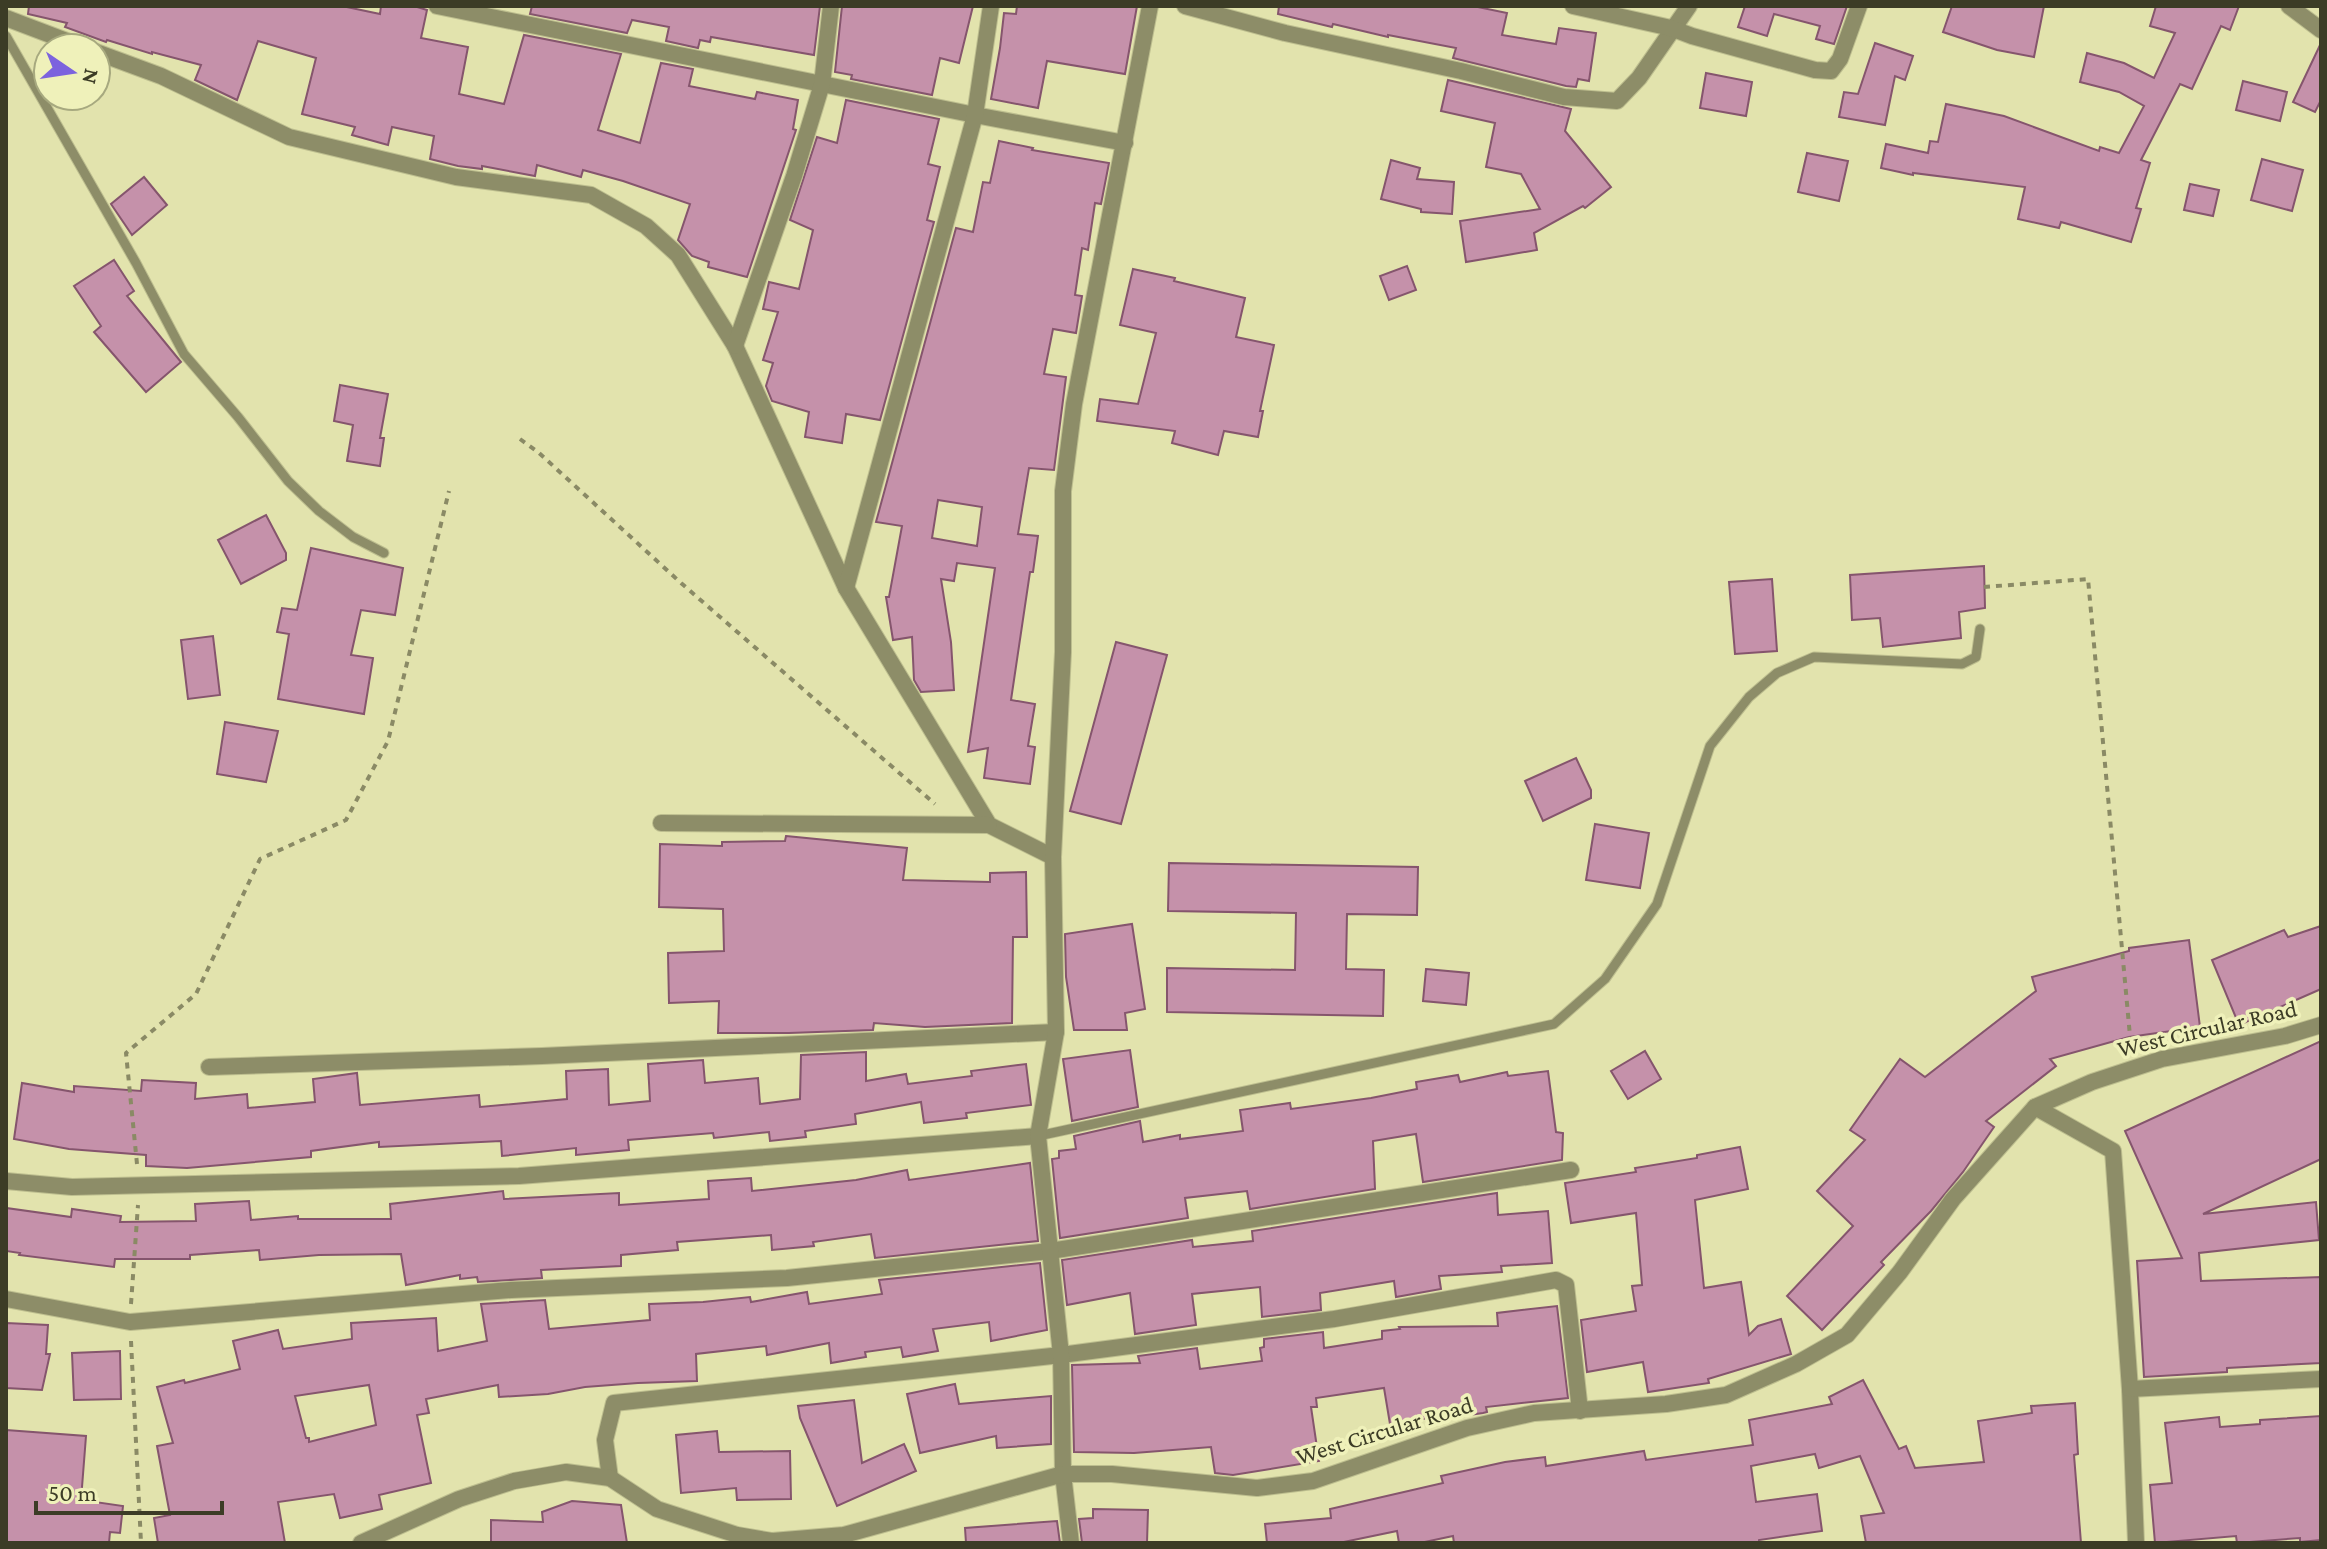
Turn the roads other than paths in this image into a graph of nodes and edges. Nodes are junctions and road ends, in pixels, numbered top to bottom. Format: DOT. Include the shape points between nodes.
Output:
graph roads {
  1 [pos="437,6"];
  2 [pos="831,6"];
  3 [pos="991,6"];
  4 [pos="1150,6"];
  5 [pos="1185,6"];
  6 [pos="1573,6"];
  7 [pos="1689,6"];
  8 [pos="1859,6"];
  9 [pos="2289,6"];
  10 [pos="6,18"];
  11 [pos="1671,28"];
  12 [pos="2321,30"];
  13 [pos="43,32"];
  14 [pos="6,36"];
  15 [pos="112,58"];
  16 [pos="822,84"];
  17 [pos="975,115"];
  18 [pos="1125,143"];
  19 [pos="735,346"];
  20 [pos="384,553"];
  21 [pos="846,588"];
  22 [pos="1980,629"];
  23 [pos="661,823"];
  24 [pos="989,825"];
  25 [pos="1053,857"];
  26 [pos="2321,1025"];
  27 [pos="1056,1032"];
  28 [pos="209,1067"];
  29 [pos="2035,1107"];
  30 [pos="1038,1136"];
  31 [pos="1571,1170"];
  32 [pos="6,1181"];
  33 [pos="1050,1251"];
  34 [pos="6,1299"];
  35 [pos="1061,1355"];
  36 [pos="2321,1379"];
  37 [pos="2130,1389"];
  38 [pos="1580,1411"];
  39 [pos="1063,1474"];
  40 [pos="610,1478"];
  41 [pos="736,1539"];
  42 [pos="361,1543"];
  43 [pos="1071,1543"];
  44 [pos="2136,1543"];
  1 -- 16 [label="street"];
  2 -- 16 [label="street"];
  3 -- 17 [label="street"];
  4 -- 18 [label="street"];
  5 -- 11 [label="street" via="1564,97 1617,101 1639,78"];
  6 -- 11 [label="street"];
  7 -- 11 [label="street"];
  8 -- 11 [label="street" via="1831,71"];
  9 -- 12 [label="street"];
  10 -- 13 [label="street"];
  14 -- 20 [label="lane" via="184,354 288,481 353,537"];
  15 -- 19 [label="street" via="289,137 456,177 591,195 646,226 678,255"];
  16 -- 17 [label="street"];
  16 -- 19 [label="street"];
  17 -- 18 [label="street"];
  17 -- 21 [label="street"];
  18 -- 25 [label="street" via="1074,404 1063,491 1063,652"];
  19 -- 21 [label="street"];
  21 -- 24 [label="street"];
  22 -- 30 [label="lane" via="1976,657 1962,664 1814,657 1777,673 1749,697 1710,746 1657,904 1605,979 1554,1024"];
  23 -- 24 [label="street"];
  24 -- 25 [label="street"];
  25 -- 27 [label="street"];
  26 -- 29 [label="street, West Circular Road" via="2162,1059"];
  27 -- 28 [label="street"];
  27 -- 30 [label="street"];
  29 -- 37 [label="street" via="2113,1151"];
  29 -- 38 [label="street, West Circular Road" via="1953,1199 1847,1335 1726,1395"];
  30 -- 32 [label="street" via="519,1176 72,1187"];
  30 -- 33 [label="street"];
  31 -- 33 [label="street"];
  33 -- 34 [label="street" via="787,1278 511,1290 130,1322"];
  33 -- 35 [label="street"];
  35 -- 38 [label="street" via="1334,1319 1556,1280 1566,1285"];
  35 -- 39 [label="street"];
  35 -- 40 [label="street" via="614,1403 605,1440"];
  36 -- 37 [label="street"];
  37 -- 44 [label="street"];
  38 -- 39 [label="street, West Circular Road" via="1534,1413 1467,1428 1313,1481 1257,1488"];
  39 -- 41 [label="street, West Circular Road" via="844,1535"];
  39 -- 43 [label="street"];
  40 -- 41 [label="street, West Circular Road" via="657,1509"];
  40 -- 42 [label="street, West Circular Road" via="566,1472 514,1481"];
}
